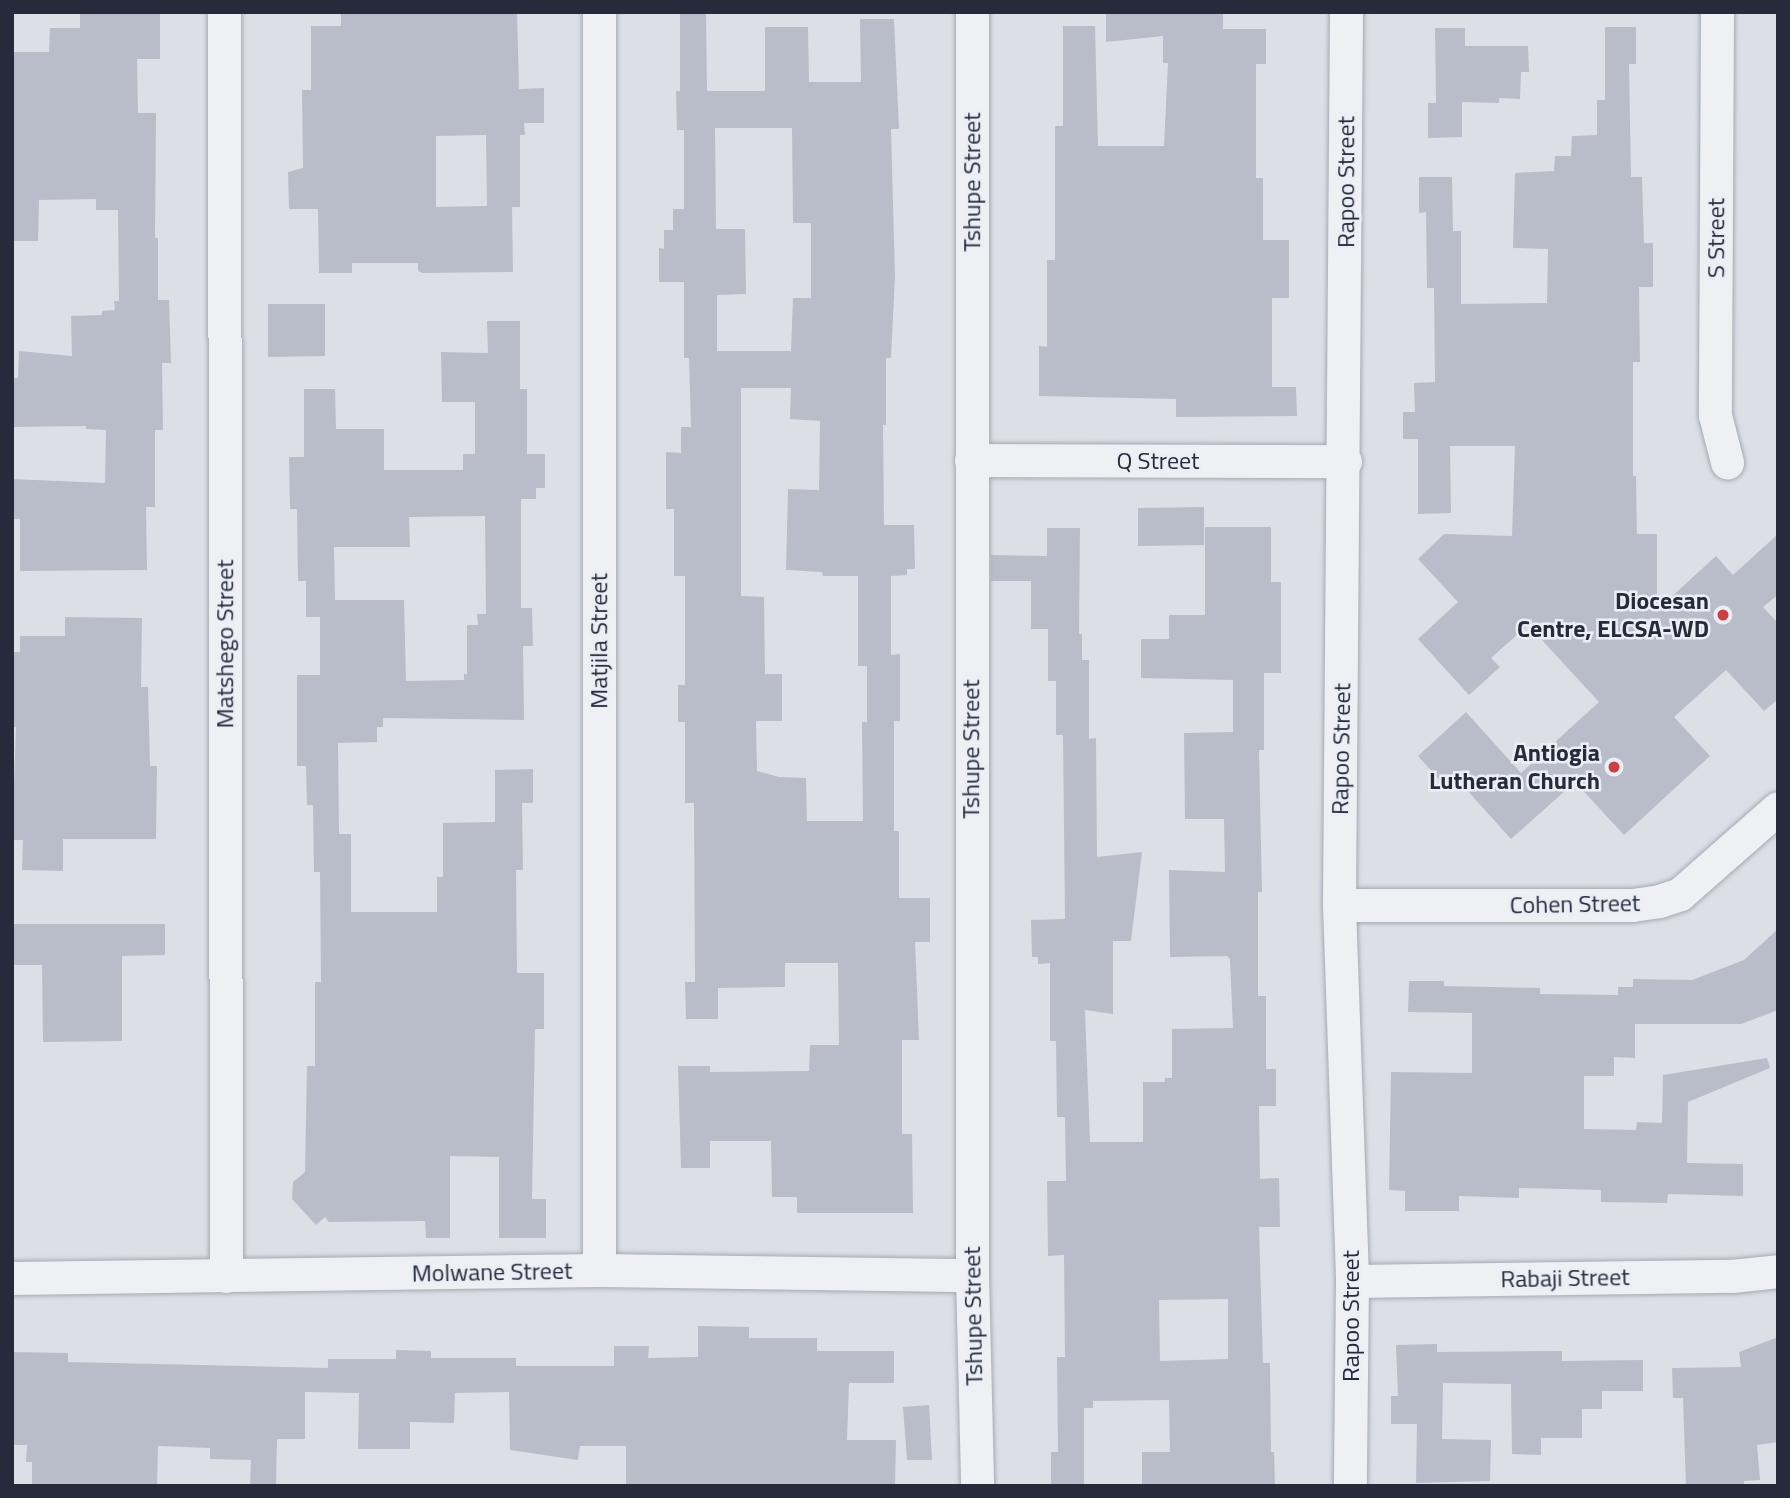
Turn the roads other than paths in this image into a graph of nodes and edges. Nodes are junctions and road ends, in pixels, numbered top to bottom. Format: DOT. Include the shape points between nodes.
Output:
graph roads {
  1 [pos="224,12"];
  2 [pos="599,12"];
  3 [pos="972,12"];
  4 [pos="1346,12"];
  5 [pos="1717,12"];
  6 [pos="971,460"];
  7 [pos="1345,461"];
  8 [pos="1727,461"];
  9 [pos="1778,808"];
  10 [pos="1339,905"];
  11 [pos="599,1270"];
  12 [pos="1778,1271"];
  13 [pos="972,1275"];
  14 [pos="226,1276"];
  15 [pos="12,1278"];
  16 [pos="1352,1281"];
  17 [pos="976,1486"];
  18 [pos="1350,1486"];
  1 -- 14 [label="street, Matshego Street"];
  2 -- 11 [label="street, Matjila Street"];
  3 -- 6 [label="street, Tshupe Street"];
  4 -- 7 [label="street, Rapoo Street"];
  5 -- 8 [label="street, S Street" via="1715,415"];
  6 -- 7 [label="street, Q Street"];
  6 -- 13 [label="street, Tshupe Street"];
  7 -- 10 [label="street, Rapoo Street"];
  9 -- 10 [label="street, Cohen Street" via="1680,894 1659,901 1632,905"];
  10 -- 16 [label="street, Rapoo Street"];
  11 -- 13 [label="street, Molwane Street"];
  11 -- 14 [label="street, Molwane Street"];
  12 -- 16 [label="street, Rabaji Street" via="1718,1276"];
  13 -- 17 [label="street, Tshupe Street"];
  14 -- 15 [label="street, Molwane Street"];
  16 -- 18 [label="street, Rapoo Street"];
}
